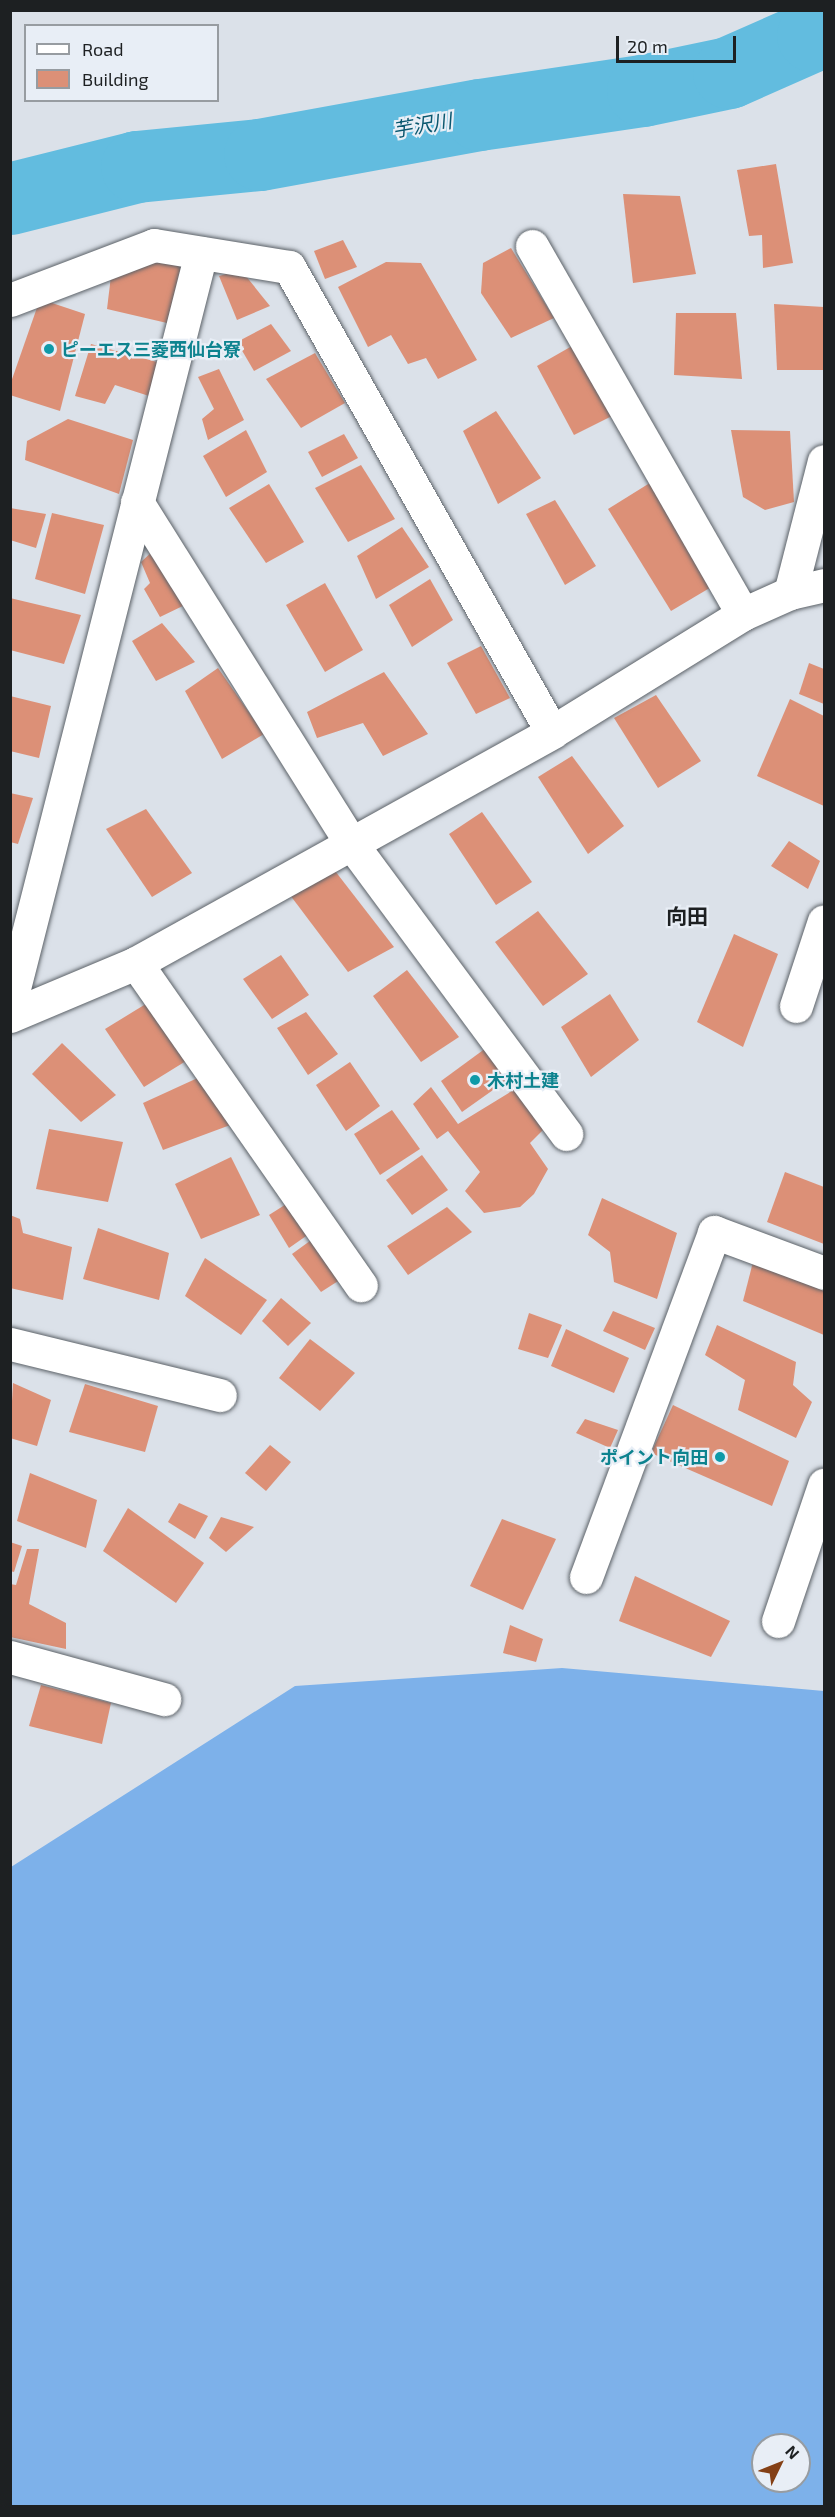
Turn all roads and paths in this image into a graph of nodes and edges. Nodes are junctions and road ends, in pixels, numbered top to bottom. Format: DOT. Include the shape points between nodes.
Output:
graph roads {
  1 [pos="532,246"];
  2 [pos="201,253"];
  3 [pos="10,300"];
  4 [pos="825,461"];
  5 [pos="137,502"];
  6 [pos="825,585"];
  7 [pos="790,593"];
  8 [pos="743,614"];
  9 [pos="552,732"];
  10 [pos="351,843"];
  11 [pos="825,921"];
  12 [pos="136,963"];
  13 [pos="10,1004"];
  14 [pos="796,1006"];
  15 [pos="10,1016"];
  16 [pos="566,1134"];
  17 [pos="825,1273"];
  18 [pos="361,1285"];
  19 [pos="10,1344"];
  20 [pos="220,1395"];
  21 [pos="825,1485"];
  22 [pos="586,1577"];
  23 [pos="778,1622"];
  24 [pos="10,1657"];
  25 [pos="164,1699"];
  1 -- 8 [label="street"];
  2 -- 3 [label="street" via="154,245"];
  2 -- 5 [label="street"];
  2 -- 9 [label="street" via="290,267"];
  4 -- 7 [label="street"];
  5 -- 10 [label="street"];
  5 -- 13 [label="street"];
  6 -- 7 [label="street"];
  7 -- 8 [label="street"];
  8 -- 9 [label="street"];
  9 -- 10 [label="street"];
  10 -- 12 [label="street"];
  10 -- 16 [label="street"];
  11 -- 14 [label="street"];
  12 -- 15 [label="street"];
  12 -- 18 [label="street"];
  17 -- 22 [label="street" via="714,1232"];
  19 -- 20 [label="street"];
  21 -- 23 [label="street"];
  24 -- 25 [label="street"];
}
